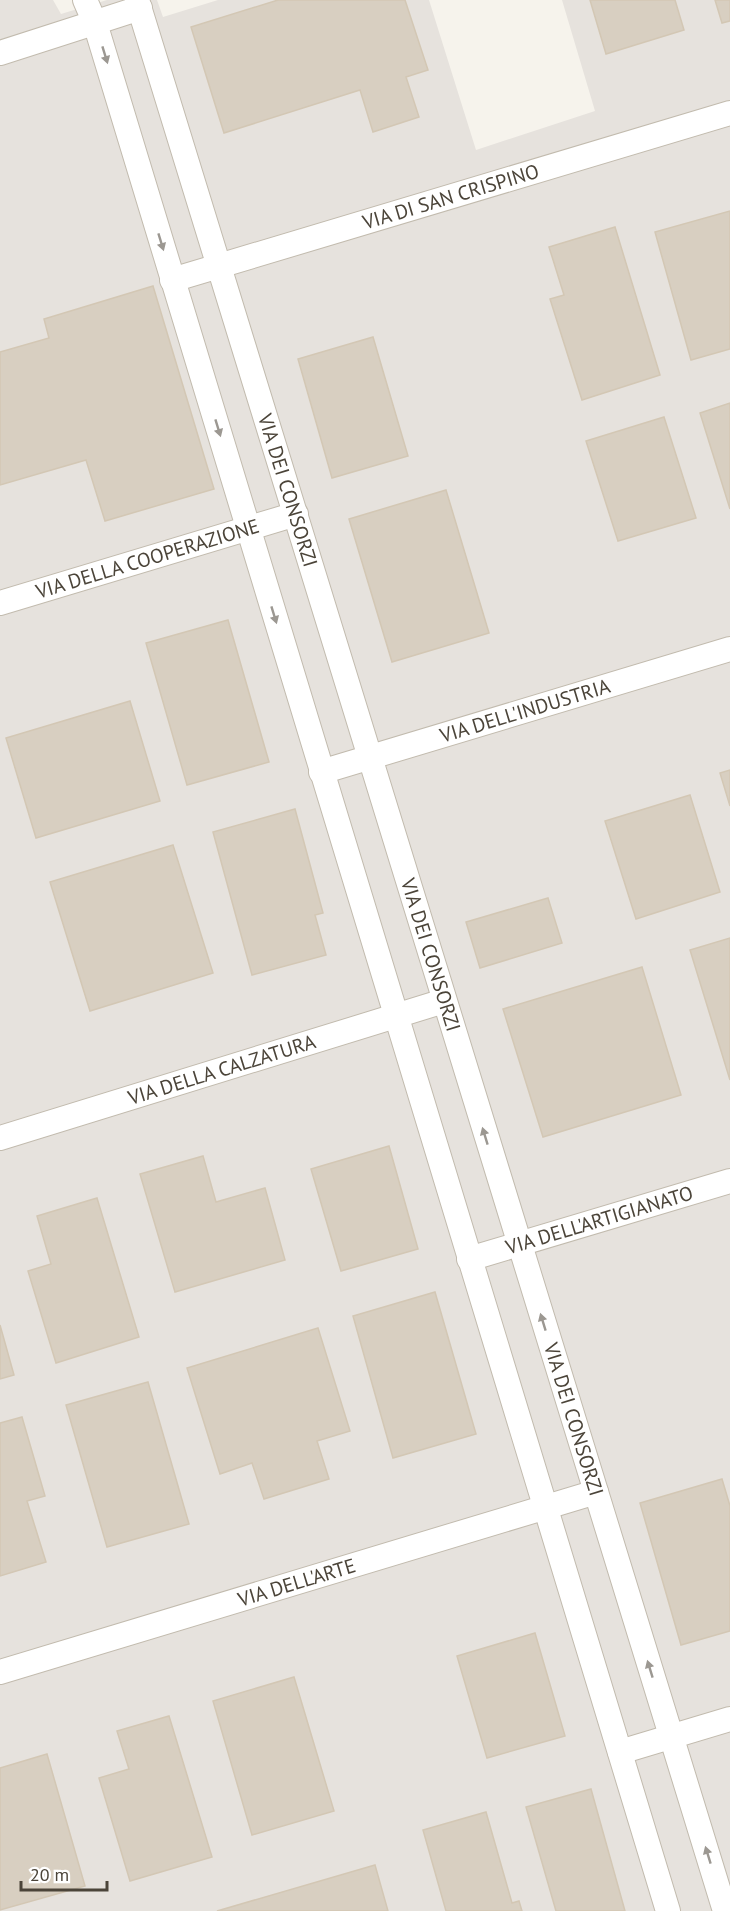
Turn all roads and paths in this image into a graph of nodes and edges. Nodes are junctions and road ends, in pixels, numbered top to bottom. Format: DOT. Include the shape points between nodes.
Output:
graph roads {
  1 [pos="85,0"];
  2 [pos="138,4"];
  3 [pos="95,23"];
  4 [pos="0,53"];
  5 [pos="730,113"];
  6 [pos="219,268"];
  7 [pos="172,280"];
  8 [pos="296,514"];
  9 [pos="248,527"];
  10 [pos="0,603"];
  11 [pos="730,650"];
  12 [pos="370,758"];
  13 [pos="321,772"];
  14 [pos="444,1001"];
  15 [pos="396,1016"];
  16 [pos="0,1138"];
  17 [pos="730,1181"];
  18 [pos="519,1244"];
  19 [pos="469,1259"];
  20 [pos="596,1492"];
  21 [pos="545,1507"];
  22 [pos="0,1672"];
  23 [pos="730,1719"];
  24 [pos="671,1737"];
  25 [pos="620,1752"];
  26 [pos="668,1911"];
  27 [pos="725,1911"];
  1 -- 3 [label="street"];
  2 -- 3 [label="street"];
  2 -- 6 [label="street, VIA DEI CONSORZI"];
  3 -- 4 [label="street"];
  3 -- 7 [label="street, one-way"];
  5 -- 6 [label="street, VIA DI SAN CRISPINO"];
  6 -- 7 [label="street, VIA DI SAN CRISPINO"];
  6 -- 8 [label="street, VIA DEI CONSORZI"];
  7 -- 9 [label="street, one-way"];
  8 -- 9 [label="street, VIA DELLA COOPERAZIONE"];
  8 -- 12 [label="street, VIA DEI CONSORZI"];
  9 -- 10 [label="street, VIA DELLA COOPERAZIONE"];
  9 -- 13 [label="street, one-way"];
  11 -- 12 [label="street, VIA DELL'INDUSTRIA"];
  12 -- 13 [label="street, VIA DELL'INDUSTRIA"];
  12 -- 14 [label="street, VIA DEI CONSORZI"];
  13 -- 15 [label="street"];
  14 -- 15 [label="street, VIA DELLA CALZATURA"];
  18 -- 14 [label="street, VIA DEI CONSORZI, one-way"];
  15 -- 16 [label="street, VIA DELLA CALZATURA"];
  15 -- 19 [label="street"];
  17 -- 18 [label="street, VIA DELL'ARTIGIANATO"];
  18 -- 19 [label="street, VIA DELL'ARTIGIANATO"];
  20 -- 18 [label="street, VIA DEI CONSORZI, one-way"];
  19 -- 21 [label="street"];
  20 -- 21 [label="street, VIA DELL'ARTE"];
  24 -- 20 [label="street, VIA DEI CONSORZI, one-way"];
  21 -- 22 [label="street, VIA DELL'ARTE"];
  21 -- 25 [label="street"];
  23 -- 24 [label="street"];
  24 -- 25 [label="street"];
  27 -- 24 [label="street, VIA DEI CONSORZI, one-way"];
  25 -- 26 [label="street"];
}
